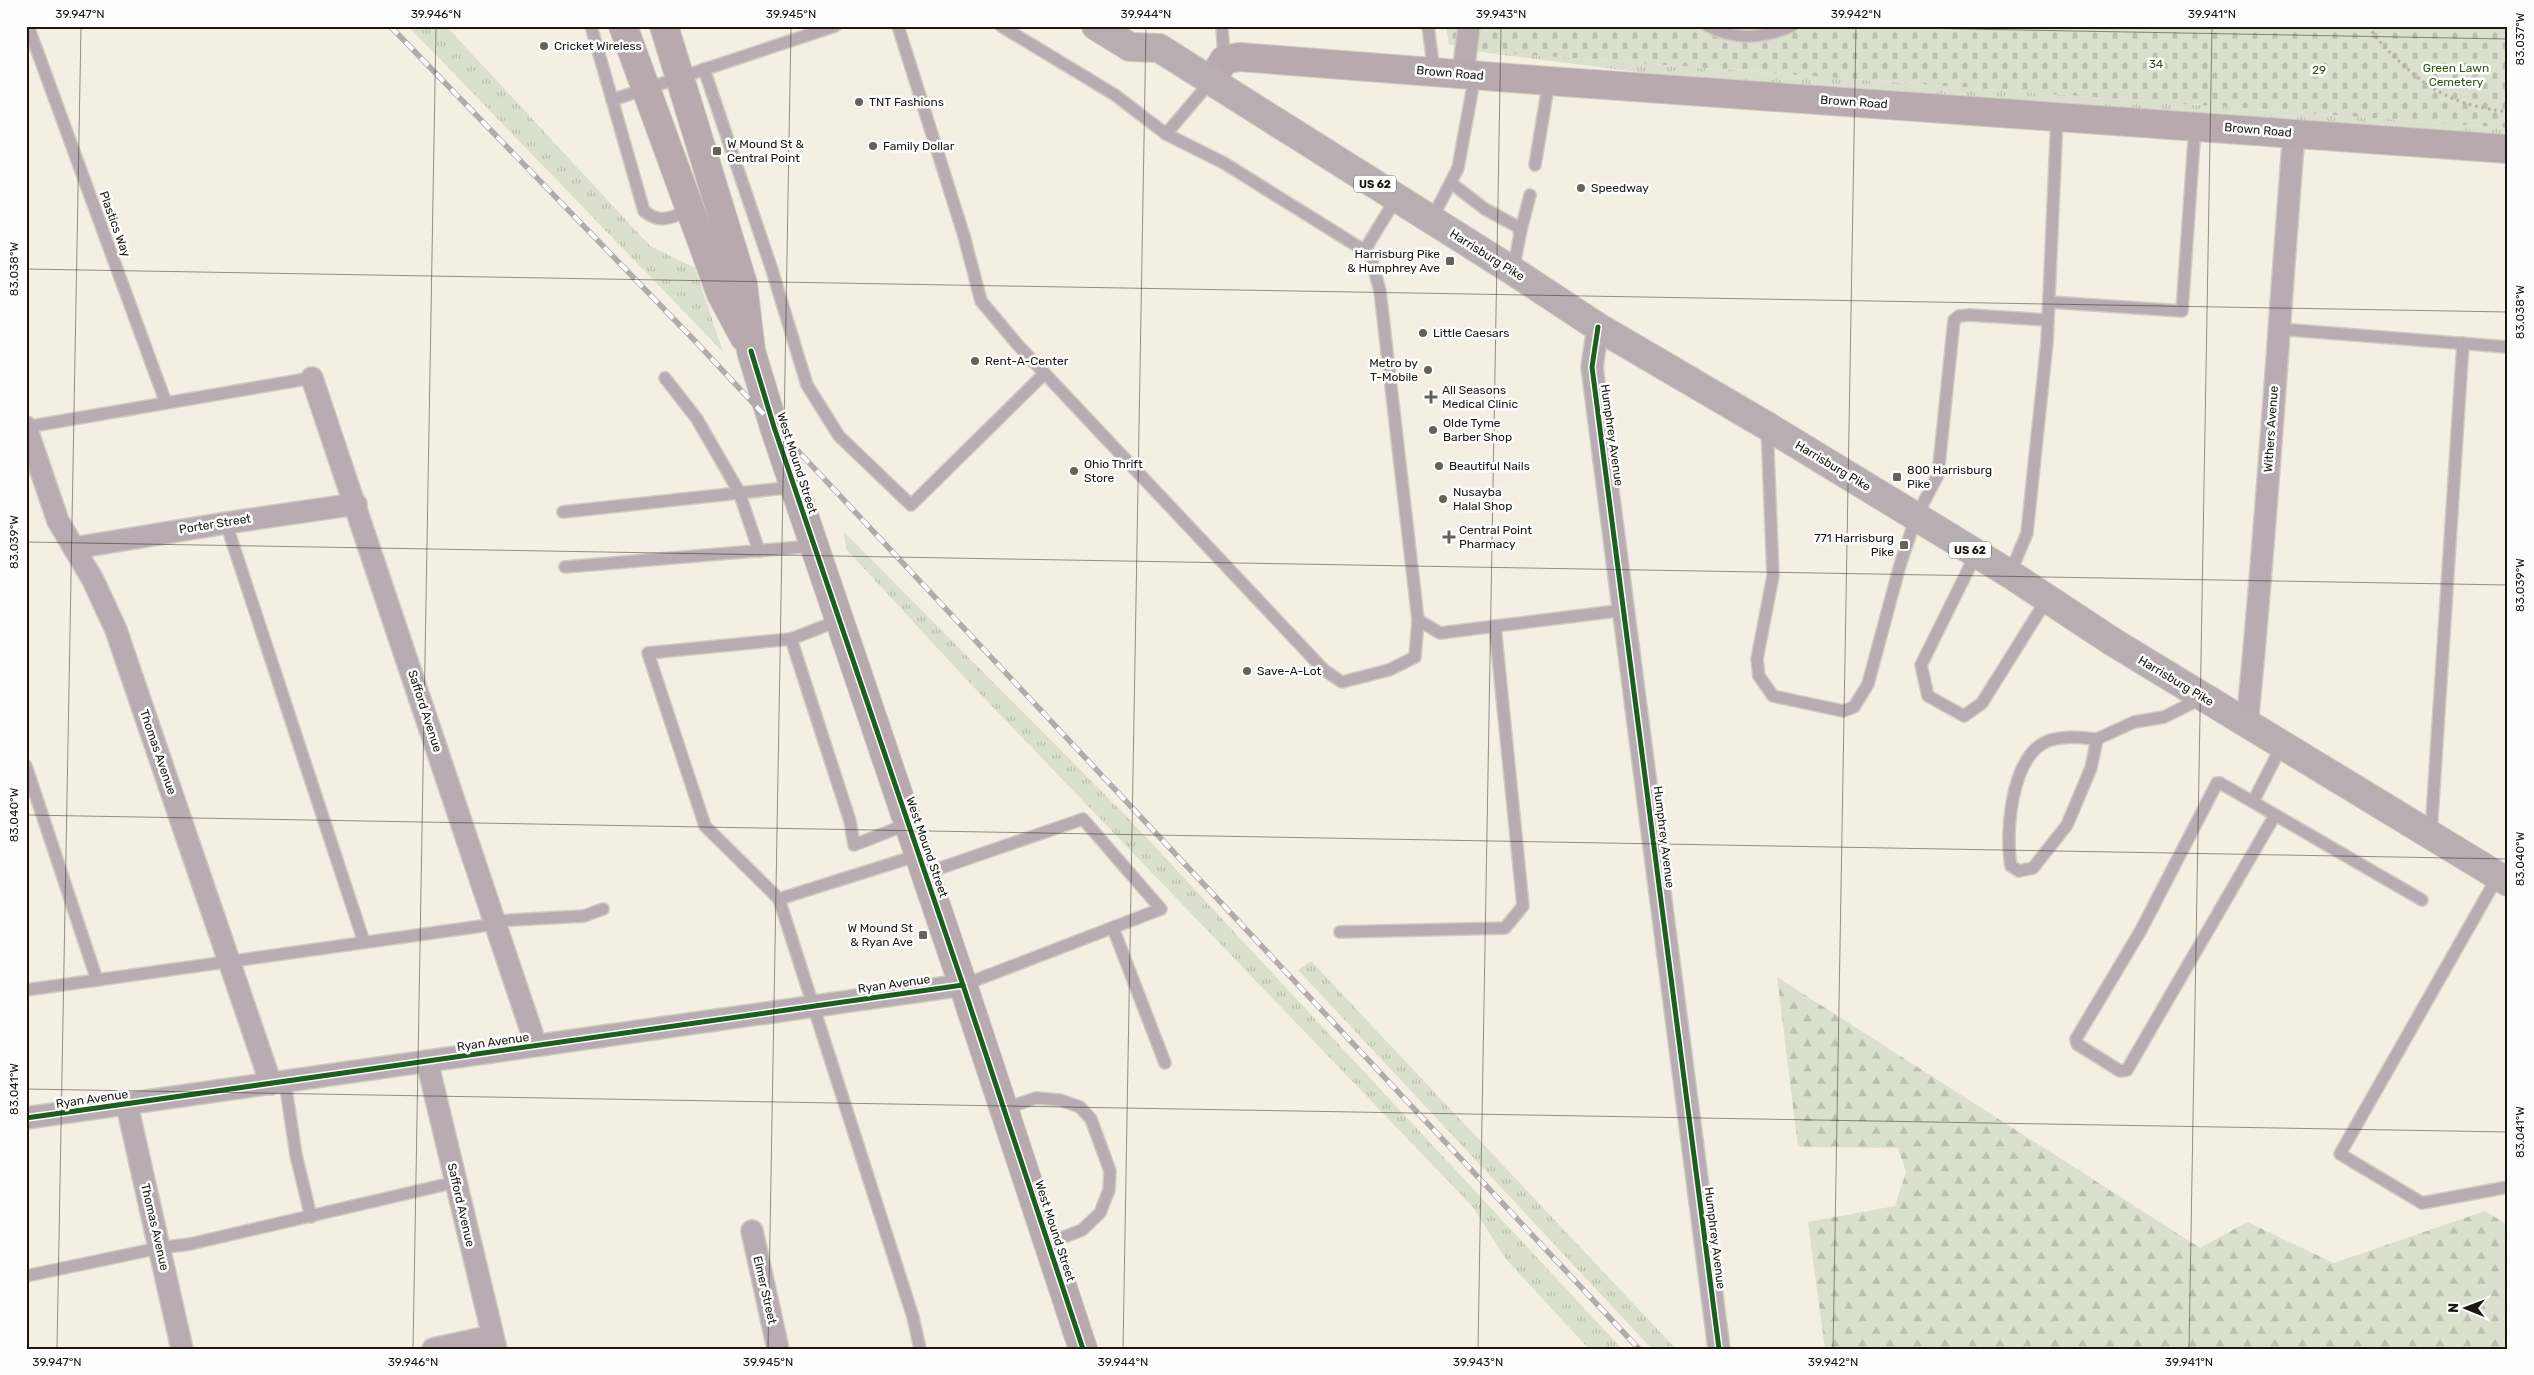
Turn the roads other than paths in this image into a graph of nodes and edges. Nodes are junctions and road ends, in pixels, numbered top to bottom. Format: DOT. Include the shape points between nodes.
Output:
graph roads {
  1 [pos="28,26"];
  2 [pos="591,26"];
  3 [pos="623,26"];
  4 [pos="664,26"];
  5 [pos="835,26"];
  6 [pos="898,26"];
  7 [pos="1001,26"];
  8 [pos="1096,26"];
  9 [pos="1222,26"];
  10 [pos="1428,26"];
  11 [pos="1469,26"];
  12 [pos="1708,26"];
  13 [pos="1792,26"];
  14 [pos="1153,37"];
  15 [pos="38,55"];
  16 [pos="26,57"];
  17 [pos="1218,70"];
  18 [pos="1434,72"];
  19 [pos="693,73"];
  20 [pos="1469,74"];
  21 [pos="1549,81"];
  22 [pos="647,89"];
  23 [pos="612,100"];
  24 [pos="2057,116"];
  25 [pos="2195,125"];
  26 [pos="2294,133"];
  27 [pos="1166,134"];
  28 [pos="2508,149"];
  29 [pos="1535,165"];
  30 [pos="1450,183"];
  31 [pos="1530,195"];
  32 [pos="1397,197"];
  33 [pos="690,210"];
  34 [pos="1432,219"];
  35 [pos="1520,234"];
  36 [pos="1364,251"];
  37 [pos="1513,270"];
  38 [pos="2049,302"];
  39 [pos="2048,320"];
  40 [pos="1598,327"];
  41 [pos="2278,329"];
  42 [pos="2462,343"];
  43 [pos="2508,347"];
  44 [pos="752,351"];
  45 [pos="1044,374"];
  46 [pos="312,378"];
  47 [pos="665,378"];
  48 [pos="166,403"];
  49 [pos="1767,426"];
  50 [pos="26,427"];
  51 [pos="794,487"];
  52 [pos="739,492"];
  53 [pos="356,504"];
  54 [pos="562,512"];
  55 [pos="1916,517"];
  56 [pos="226,522"];
  57 [pos="814,546"];
  58 [pos="74,548"];
  59 [pos="759,551"];
  60 [pos="1976,554"];
  61 [pos="565,567"];
  62 [pos="2010,574"];
  63 [pos="2047,599"];
  64 [pos="1625,610"];
  65 [pos="840,620"];
  66 [pos="1418,620"];
  67 [pos="1495,626"];
  68 [pos="791,639"];
  69 [pos="2203,698"];
  70 [pos="2247,724"];
  71 [pos="2097,739"];
  72 [pos="2282,745"];
  73 [pos="26,766"];
  74 [pos="2254,802"];
  75 [pos="2275,815"];
  76 [pos="908,824"];
  77 [pos="2430,837"];
  78 [pos="922,864"];
  79 [pos="2503,879"];
  80 [pos="779,898"];
  81 [pos="2422,900"];
  82 [pos="603,909"];
  83 [pos="495,923"];
  84 [pos="1113,928"];
  85 [pos="1340,932"];
  86 [pos="364,942"];
  87 [pos="229,961"];
  88 [pos="97,980"];
  89 [pos="963,985"];
  90 [pos="26,990"];
  91 [pos="814,1006"];
  92 [pos="536,1046"];
  93 [pos="427,1061"];
  94 [pos="1165,1063"];
  95 [pos="278,1083"];
  96 [pos="127,1105"];
  97 [pos="1004,1109"];
  98 [pos="26,1118"];
  99 [pos="456,1182"];
  100 [pos="2508,1187"];
  101 [pos="311,1217"];
  102 [pos="752,1231"];
  103 [pos="1048,1243"];
  104 [pos="159,1248"];
  105 [pos="26,1276"];
  106 [pos="494,1342"];
  107 [pos="182,1349"];
  108 [pos="433,1349"];
  109 [pos="778,1349"];
  110 [pos="920,1349"];
  111 [pos="1083,1349"];
  112 [pos="1719,1349"];
  1 -- 15 [label="lane, Plastics Way"];
  2 -- 23 [label="lane"];
  3 -- 22 [label="main road, West Mound Street"];
  4 -- 19 [label="main road, West Mound Street"];
  5 -- 19 [label="lane"];
  6 -- 45 [label="lane" via="964,236 981,301"];
  7 -- 27 [label="lane" via="1115,95"];
  8 -- 14 [label="main road, Harrisburg Pike / US 62" via="1130,47"];
  9 -- 17 [label="lane"];
  10 -- 18 [label="lane"];
  11 -- 20 [label="street"];
  12 -- 13 [label="lane" via="1734,36 1768,35"];
  14 -- 17 [label="main road, Harrisburg Pike / US 62"];
  15 -- 16 [label="lane"];
  15 -- 48 [label="lane, Plastics Way"];
  17 -- 18 [label="main road, Brown Road" via="1239,57"];
  17 -- 27 [label="lane"];
  17 -- 32 [label="main road, Harrisburg Pike / US 62"];
  18 -- 20 [label="main road, Brown Road"];
  19 -- 22 [label="lane"];
  19 -- 44 [label="main road, West Mound Street" via="743,284"];
  19 -- 45 [label="lane" via="772,270 807,385 839,436 911,505"];
  20 -- 21 [label="main road, Brown Road"];
  20 -- 30 [label="lane" via="1458,168"];
  21 -- 24 [label="main road, Brown Road"];
  21 -- 29 [label="lane"];
  22 -- 23 [label="lane"];
  22 -- 33 [label="main road, West Mound Street"];
  23 -- 33 [label="lane" via="644,211 653,218 664,219"];
  24 -- 25 [label="main road, Brown Road"];
  24 -- 38 [label="lane"];
  25 -- 26 [label="main road, Brown Road"];
  25 -- 38 [label="lane" via="2182,312"];
  26 -- 28 [label="main road, Brown Road"];
  26 -- 41 [label="street, Withers Avenue"];
  27 -- 36 [label="lane" via="1224,163"];
  30 -- 34 [label="lane"];
  30 -- 35 [label="lane" via="1518,227"];
  31 -- 35 [label="lane"];
  32 -- 34 [label="main road, Harrisburg Pike / US 62"];
  32 -- 36 [label="lane"];
  33 -- 44 [label="main road, West Mound Street" via="721,294"];
  34 -- 37 [label="main road, Harrisburg Pike / US 62"];
  35 -- 37 [label="lane"];
  36 -- 66 [label="lane" via="1373,260 1380,291"];
  37 -- 40 [label="main road, Harrisburg Pike / US 62"];
  38 -- 39 [label="lane"];
  39 -- 55 [label="lane" via="1969,315 1954,320 1938,475"];
  39 -- 62 [label="lane" via="2027,533"];
  40 -- 49 [label="main road, Harrisburg Pike / US 62"];
  40 -- 64 [label="street, Humphrey Avenue" via="1592,366"];
  41 -- 42 [label="lane"];
  41 -- 70 [label="street, Withers Avenue" via="2259,605"];
  42 -- 43 [label="lane"];
  42 -- 77 [label="lane"];
  44 -- 51 [label="main road, West Mound Street"];
  45 -- 66 [label="lane" via="1324,670 1342,682 1389,670 1415,657"];
  46 -- 48 [label="lane"];
  46 -- 53 [label="street, Safford Avenue"];
  47 -- 52 [label="lane" via="697,419"];
  48 -- 50 [label="lane"];
  49 -- 55 [label="main road, Harrisburg Pike / US 62"];
  49 -- 55 [label="lane" via="1773,576 1757,659 1759,676 1773,696 1843,711 1854,707 1868,684"];
  50 -- 58 [label="street, Thomas Avenue" via="58,521"];
  51 -- 52 [label="lane"];
  51 -- 57 [label="main road, West Mound Street"];
  52 -- 54 [label="lane"];
  52 -- 59 [label="lane"];
  53 -- 56 [label="street, Porter Street"];
  53 -- 83 [label="street, Safford Avenue"];
  55 -- 60 [label="main road, Harrisburg Pike / US 62"];
  56 -- 58 [label="street, Porter Street"];
  56 -- 86 [label="lane"];
  57 -- 59 [label="lane"];
  57 -- 65 [label="main road, West Mound Street"];
  58 -- 87 [label="street, Thomas Avenue" via="116,630"];
  59 -- 61 [label="lane"];
  60 -- 62 [label="main road, Harrisburg Pike / US 62"];
  60 -- 63 [label="lane" via="1921,664 1928,696 1964,716 1982,703"];
  62 -- 63 [label="main road, Harrisburg Pike / US 62"];
  63 -- 69 [label="main road, Harrisburg Pike / US 62"];
  64 -- 67 [label="lane"];
  64 -- 112 [label="street, Humphrey Avenue"];
  65 -- 68 [label="lane"];
  65 -- 76 [label="main road, West Mound Street"];
  66 -- 67 [label="lane" via="1440,633"];
  67 -- 85 [label="lane" via="1523,906 1505,928"];
  68 -- 76 [label="lane" via="850,821 854,845"];
  68 -- 80 [label="lane" via="648,653 705,826"];
  69 -- 70 [label="main road, Harrisburg Pike / US 62"];
  69 -- 71 [label="lane" via="2164,717 2134,722"];
  70 -- 72 [label="main road, Harrisburg Pike / US 62"];
  71 -- 71 [label="lane" via="2091,768 2067,825 2033,868 2019,871 2011,866 2011,801 2028,757 2046,741"];
  72 -- 74 [label="lane"];
  72 -- 77 [label="main road, Harrisburg Pike / US 62"];
  73 -- 88 [label="lane"];
  74 -- 75 [label="lane"];
  74 -- 75 [label="lane" via="2217,783 2141,930 2076,1039 2077,1044 2120,1071 2127,1070"];
  75 -- 81 [label="lane"];
  76 -- 78 [label="main road, West Mound Street"];
  77 -- 79 [label="main road, Harrisburg Pike / US 62"];
  78 -- 80 [label="lane"];
  78 -- 84 [label="lane" via="1083,819 1161,909"];
  78 -- 89 [label="main road, West Mound Street"];
  79 -- 100 [label="lane" via="2340,1154 2422,1203"];
  80 -- 91 [label="lane"];
  82 -- 83 [label="lane" via="584,916"];
  83 -- 86 [label="lane"];
  83 -- 92 [label="street, Safford Avenue"];
  84 -- 89 [label="lane"];
  84 -- 94 [label="lane"];
  86 -- 87 [label="lane"];
  87 -- 88 [label="lane"];
  87 -- 95 [label="street, Thomas Avenue"];
  88 -- 90 [label="lane"];
  89 -- 91 [label="street, Ryan Avenue"];
  89 -- 97 [label="main road, West Mound Street"];
  91 -- 92 [label="street, Ryan Avenue"];
  91 -- 110 [label="lane" via="913,1317"];
  92 -- 93 [label="street, Ryan Avenue"];
  93 -- 95 [label="street, Ryan Avenue"];
  93 -- 99 [label="street, Safford Avenue"];
  95 -- 96 [label="street, Ryan Avenue"];
  95 -- 101 [label="lane"];
  96 -- 98 [label="street, Ryan Avenue"];
  96 -- 104 [label="street, Thomas Avenue"];
  97 -- 103 [label="main road, West Mound Street"];
  97 -- 103 [label="lane" via="1036,1098 1060,1100 1080,1107 1091,1119 1110,1171 1109,1190 1100,1213 1082,1230"];
  99 -- 101 [label="lane"];
  99 -- 106 [label="street, Safford Avenue"];
  101 -- 104 [label="lane"];
  102 -- 109 [label="street, Elmer Street"];
  103 -- 111 [label="main road, West Mound Street"];
  104 -- 105 [label="lane"];
  104 -- 107 [label="street, Thomas Avenue"];
  106 -- 108 [label="street"];
}
